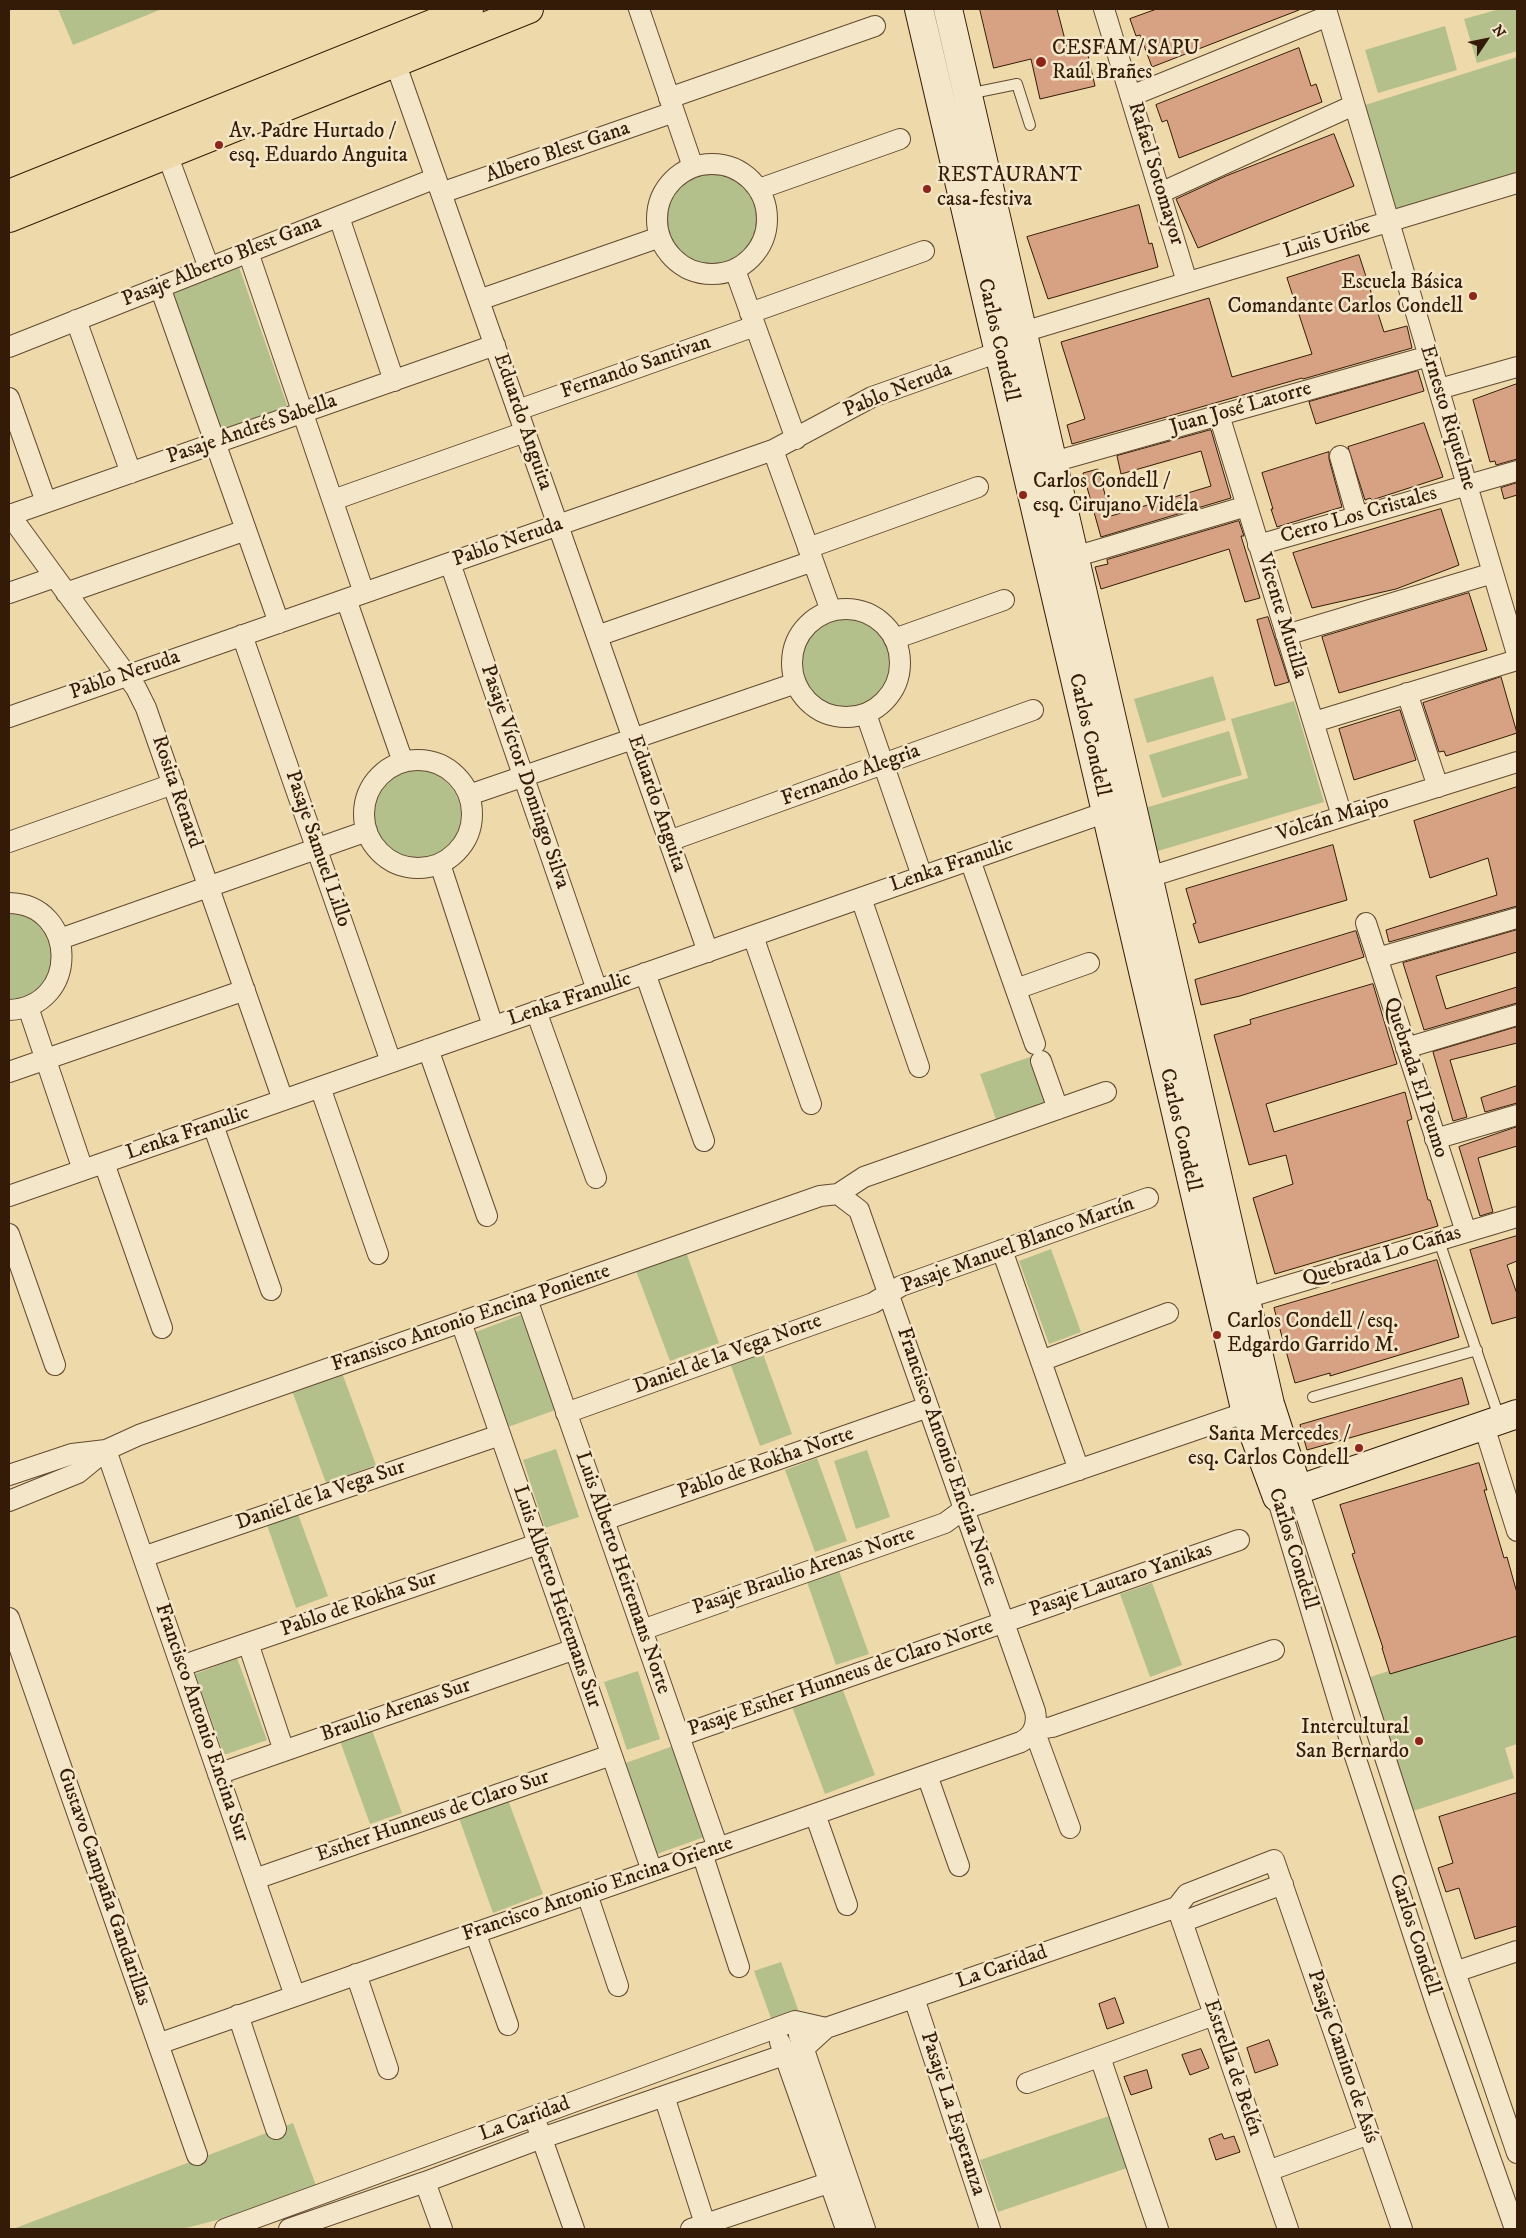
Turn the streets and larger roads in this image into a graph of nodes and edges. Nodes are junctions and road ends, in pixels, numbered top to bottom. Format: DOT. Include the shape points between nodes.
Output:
graph roads {
  1 [pos="469,9"];
  2 [pos="529,9"];
  3 [pos="639,9"];
  4 [pos="919,9"];
  5 [pos="948,9"];
  6 [pos="1104,9"];
  7 [pos="1327,12"];
  8 [pos="875,26"];
  9 [pos="395,62"];
  10 [pos="1131,96"];
  11 [pos="672,105"];
  12 [pos="1354,105"];
  13 [pos="900,138"];
  14 [pos="167,154"];
  15 [pos="693,167"];
  16 [pos="1517,183"];
  17 [pos="439,186"];
  18 [pos="759,189"];
  19 [pos="1160,193"];
  20 [pos="9,194"];
  21 [pos="339,217"];
  22 [pos="9,218"];
  23 [pos="1389,222"];
  24 [pos="660,237"];
  25 [pos="924,251"];
  26 [pos="248,252"];
  27 [pos="208,268"];
  28 [pos="735,270"];
  29 [pos="1187,282"];
  30 [pos="160,287"];
  31 [pos="479,300"];
  32 [pos="76,320"];
  33 [pos="753,320"];
  34 [pos="1022,332"];
  35 [pos="495,345"];
  36 [pos="9,347"];
  37 [pos="999,352"];
  38 [pos="1429,356"];
  39 [pos="1517,367"];
  40 [pos="394,381"];
  41 [pos="1439,389"];
  42 [pos="9,398"];
  43 [pos="518,410"];
  44 [pos="302,413"];
  45 [pos="1219,415"];
  46 [pos="525,432"];
  47 [pos="796,439"];
  48 [pos="215,443"];
  49 [pos="773,450"];
  50 [pos="1340,456"];
  51 [pos="1053,462"];
  52 [pos="1517,471"];
  53 [pos="131,473"];
  54 [pos="1467,484"];
  55 [pos="978,487"];
  56 [pos="333,500"];
  57 [pos="46,502"];
  58 [pos="1247,506"];
  59 [pos="9,515"];
  60 [pos="1357,516"];
  61 [pos="558,525"];
  62 [pos="246,530"];
  63 [pos="1258,544"];
  64 [pos="810,554"];
  65 [pos="1074,557"];
  66 [pos="450,563"];
  67 [pos="1493,573"];
  68 [pos="60,585"];
  69 [pos="9,593"];
  70 [pos="364,593"];
  71 [pos="346,599"];
  72 [pos="1004,600"];
  73 [pos="830,611"];
  74 [pos="1511,614"];
  75 [pos="279,622"];
  76 [pos="242,635"];
  77 [pos="1286,635"];
  78 [pos="597,636"];
  79 [pos="894,639"];
  80 [pos="1517,654"];
  81 [pos="1517,660"];
  82 [pos="127,676"];
  83 [pos="796,683"];
  84 [pos="1408,693"];
  85 [pos="1033,710"];
  86 [pos="866,714"];
  87 [pos="9,717"];
  88 [pos="1314,722"];
  89 [pos="633,739"];
  90 [pos="403,762"];
  91 [pos="1517,762"];
  92 [pos="883,764"];
  93 [pos="524,777"];
  94 [pos="173,784"];
  95 [pos="1438,786"];
  96 [pos="469,795"];
  97 [pos="1131,804"];
  98 [pos="1105,812"];
  99 [pos="1342,816"];
  100 [pos="367,831"];
  101 [pos="9,842"];
  102 [pos="669,842"];
  103 [pos="317,849"];
  104 [pos="970,860"];
  105 [pos="440,864"];
  106 [pos="922,876"];
  107 [pos="1149,877"];
  108 [pos="209,887"];
  109 [pos="861,898"];
  110 [pos="9,903"];
  111 [pos="1517,918"];
  112 [pos="1366,923"];
  113 [pos="753,936"];
  114 [pos="60,940"];
  115 [pos="708,952"];
  116 [pos="1377,958"];
  117 [pos="1089,963"];
  118 [pos="645,973"];
  119 [pos="1016,989"];
  120 [pos="245,990"];
  121 [pos="597,990"];
  122 [pos="18,1009"];
  123 [pos="536,1011"];
  124 [pos="1517,1015"];
  125 [pos="493,1026"];
  126 [pos="1406,1048"];
  127 [pos="428,1049"];
  128 [pos="46,1059"];
  129 [pos="392,1062"];
  130 [pos="919,1066"];
  131 [pos="9,1072"];
  132 [pos="320,1087"];
  133 [pos="1106,1092"];
  134 [pos="283,1100"];
  135 [pos="811,1104"];
  136 [pos="1058,1109"];
  137 [pos="1517,1115"];
  138 [pos="213,1125"];
  139 [pos="1435,1139"];
  140 [pos="704,1141"];
  141 [pos="104,1163"];
  142 [pos="83,1170"];
  143 [pos="596,1178"];
  144 [pos="838,1194"];
  145 [pos="9,1196"];
  146 [pos="1148,1198"];
  147 [pos="487,1216"];
  148 [pos="1517,1217"];
  149 [pos="1466,1232"];
  150 [pos="9,1234"];
  151 [pos="1002,1250"];
  152 [pos="378,1254"];
  153 [pos="271,1290"];
  154 [pos="888,1294"];
  155 [pos="1246,1298"];
  156 [pos="527,1299"];
  157 [pos="1168,1314"];
  158 [pos="461,1322"];
  159 [pos="162,1328"];
  160 [pos="1041,1361"];
  161 [pos="55,1365"];
  162 [pos="928,1407"];
  163 [pos="1258,1408"];
  164 [pos="566,1413"];
  165 [pos="1501,1420"];
  166 [pos="500,1435"];
  167 [pos="106,1450"];
  168 [pos="1078,1470"];
  169 [pos="9,1475"];
  170 [pos="1287,1494"];
  171 [pos="9,1501"];
  172 [pos="964,1509"];
  173 [pos="604,1520"];
  174 [pos="1517,1531"];
  175 [pos="1239,1540"];
  176 [pos="538,1544"];
  177 [pos="143,1557"];
  178 [pos="9,1618"];
  179 [pos="1004,1622"];
  180 [pos="642,1630"];
  181 [pos="248,1644"];
  182 [pos="575,1649"];
  183 [pos="1274,1650"];
  184 [pos="181,1666"];
  185 [pos="1034,1730"];
  186 [pos="679,1736"];
  187 [pos="284,1750"];
  188 [pos="611,1754"];
  189 [pos="218,1774"];
  190 [pos="927,1775"];
  191 [pos="815,1814"];
  192 [pos="1070,1828"];
  193 [pos="710,1850"];
  194 [pos="959,1866"];
  195 [pos="652,1871"];
  196 [pos="255,1879"];
  197 [pos="587,1894"];
  198 [pos="847,1905"];
  199 [pos="1180,1914"];
  200 [pos="476,1932"];
  201 [pos="1517,1952"];
  202 [pos="739,1967"];
  203 [pos="1454,1972"];
  204 [pos="356,1974"];
  205 [pos="618,1986"];
  206 [pos="295,1996"];
  207 [pos="914,1998"];
  208 [pos="238,2015"];
  209 [pos="1214,2015"];
  210 [pos="795,2021"];
  211 [pos="508,2025"];
  212 [pos="775,2028"];
  213 [pos="826,2028"];
  214 [pos="158,2044"];
  215 [pos="804,2048"];
  216 [pos="784,2054"];
  217 [pos="1100,2057"];
  218 [pos="686,2061"];
  219 [pos="388,2069"];
  220 [pos="1027,2083"];
  221 [pos="694,2086"];
  222 [pos="664,2096"];
  223 [pos="533,2116"];
  224 [pos="276,2129"];
  225 [pos="1369,2134"];
  226 [pos="542,2138"];
  227 [pos="1517,2153"];
  228 [pos="196,2155"];
  229 [pos="1268,2171"];
  230 [pos="839,2179"];
  231 [pos="425,2182"];
  232 [pos="297,2203"];
  233 [pos="300,2227"];
  234 [pos="698,2227"];
  235 [pos="225,2229"];
  236 [pos="442,2229"];
  237 [pos="574,2229"];
  238 [pos="846,2229"];
  239 [pos="865,2229"];
  240 [pos="990,2229"];
  241 [pos="1158,2229"];
  242 [pos="1288,2229"];
  243 [pos="1402,2229"];
  244 [pos="1515,2229"];
  1 -- 20 [label="main road"];
  2 -- 9 [label="main road"];
  3 -- 11 [label="street"];
  4 -- 37 [label="street, Carlos Condell"];
  5 -- 34 [label="street, Carlos Condell"];
  6 -- 10 [label="street, Rafael Sotomayor"];
  7 -- 10 [label="street"];
  7 -- 12 [label="street, Ernesto Riquelme"];
  8 -- 11 [label="street, Albero Blest Gana"];
  9 -- 14 [label="main road"];
  9 -- 17 [label="street, Eduardo Anguita"];
  10 -- 19 [label="street, Rafael Sotomayor"];
  11 -- 15 [label="street"];
  11 -- 17 [label="street, Albero Blest Gana"];
  12 -- 19 [label="street"];
  12 -- 23 [label="street, Ernesto Riquelme"];
  13 -- 18 [label="street"];
  14 -- 22 [label="main road"];
  14 -- 27 [label="street"];
  15 -- 18 [label="street" via="714,164 735,169"];
  15 -- 24 [label="street" via="675,178 662,195 657,216"];
  16 -- 23 [label="street, Luis Uribe"];
  17 -- 21 [label="street, Pasaje Alberto Blest Gana"];
  17 -- 31 [label="street, Eduardo Anguita"];
  18 -- 28 [label="street" via="767,212 766,235 754,256"];
  19 -- 29 [label="street, Rafael Sotomayor"];
  21 -- 26 [label="street, Pasaje Alberto Blest Gana"];
  21 -- 40 [label="street"];
  23 -- 29 [label="street, Luis Uribe"];
  23 -- 38 [label="street, Ernesto Riquelme"];
  24 -- 28 [label="street" via="672,257 690,270 713,275"];
  24 -- 31 [label="street"];
  25 -- 33 [label="street, Fernando Santivan"];
  26 -- 27 [label="street, Pasaje Alberto Blest Gana"];
  26 -- 44 [label="street"];
  27 -- 30 [label="street, Pasaje Alberto Blest Gana"];
  28 -- 33 [label="street"];
  29 -- 34 [label="street, Luis Uribe"];
  30 -- 32 [label="street, Pasaje Alberto Blest Gana"];
  30 -- 48 [label="street"];
  31 -- 35 [label="street, Eduardo Anguita"];
  32 -- 36 [label="street, Pasaje Alberto Blest Gana"];
  32 -- 53 [label="street"];
  33 -- 43 [label="street, Fernando Santivan"];
  33 -- 47 [label="street"];
  34 -- 37 [label="street, Luis Uribe"];
  34 -- 51 [label="street, Carlos Condell"];
  35 -- 40 [label="street, Pasaje Andrés Sabella"];
  35 -- 43 [label="street, Eduardo Anguita"];
  37 -- 47 [label="street, Pablo Neruda" via="872,397"];
  37 -- 98 [label="street, Carlos Condell"];
  38 -- 41 [label="street, Ernesto Riquelme"];
  38 -- 45 [label="street, Juan José Latorre"];
  39 -- 41 [label="street"];
  40 -- 44 [label="street, Pasaje Andrés Sabella"];
  41 -- 54 [label="street, Ernesto Riquelme"];
  42 -- 57 [label="street"];
  43 -- 46 [label="street, Eduardo Anguita"];
  44 -- 48 [label="street, Pasaje Andrés Sabella"];
  44 -- 56 [label="street"];
  45 -- 51 [label="street, Juan José Latorre"];
  45 -- 58 [label="street, Vicente Mutilla"];
  46 -- 56 [label="street"];
  46 -- 61 [label="street, Eduardo Anguita"];
  47 -- 49 [label="street, Pablo Neruda"];
  48 -- 53 [label="street, Pasaje Andrés Sabella"];
  48 -- 62 [label="street"];
  49 -- 61 [label="street, Pablo Neruda"];
  49 -- 64 [label="street"];
  50 -- 60 [label="street"];
  51 -- 65 [label="street, Carlos Condell"];
  52 -- 54 [label="street, Cerro Los Cristales"];
  53 -- 57 [label="street, Pasaje Andrés Sabella"];
  54 -- 60 [label="street, Cerro Los Cristales"];
  54 -- 67 [label="street, Ernesto Riquelme"];
  55 -- 64 [label="street"];
  56 -- 70 [label="street"];
  57 -- 59 [label="street, Pasaje Andrés Sabella"];
  58 -- 63 [label="street, Vicente Mutilla"];
  58 -- 65 [label="street"];
  59 -- 68 [label="street, Rosita Renard"];
  60 -- 63 [label="street, Cerro Los Cristales"];
  61 -- 66 [label="street, Pablo Neruda"];
  61 -- 78 [label="street, Eduardo Anguita"];
  62 -- 68 [label="street"];
  62 -- 75 [label="street"];
  63 -- 77 [label="street, Vicente Mutilla"];
  64 -- 73 [label="street"];
  64 -- 78 [label="street"];
  65 -- 97 [label="street, Carlos Condell"];
  66 -- 70 [label="street, Pablo Neruda"];
  66 -- 93 [label="street, Pasaje Víctor Domingo Silva"];
  67 -- 74 [label="street, Ernesto Riquelme"];
  67 -- 77 [label="street"];
  68 -- 69 [label="street"];
  68 -- 82 [label="street, Rosita Renard"];
  70 -- 71 [label="street, Pablo Neruda"];
  71 -- 75 [label="street, Pablo Neruda"];
  71 -- 90 [label="street"];
  72 -- 79 [label="street"];
  73 -- 79 [label="street" via="862,612 881,622"];
  73 -- 83 [label="street" via="809,624 795,645 792,664"];
  74 -- 80 [label="street, Ernesto Riquelme"];
  75 -- 76 [label="street, Pablo Neruda"];
  76 -- 82 [label="street, Pablo Neruda"];
  76 -- 103 [label="street, Pasaje Samuel Lillo"];
  77 -- 88 [label="street, Vicente Mutilla"];
  78 -- 89 [label="street, Eduardo Anguita"];
  79 -- 86 [label="street" via="900,664 896,683 887,700"];
  81 -- 84 [label="street"];
  82 -- 87 [label="street, Pablo Neruda"];
  82 -- 94 [label="street, Rosita Renard" via="146,708"];
  83 -- 86 [label="street" via="809,703 830,715"];
  83 -- 89 [label="street"];
  84 -- 88 [label="street"];
  84 -- 95 [label="street"];
  85 -- 92 [label="street, Fernando Alegria"];
  86 -- 92 [label="street"];
  88 -- 99 [label="street, Vicente Mutilla"];
  89 -- 93 [label="street"];
  89 -- 102 [label="street, Eduardo Anguita"];
  90 -- 96 [label="street" via="430,761 442,766 454,773"];
  90 -- 100 [label="street" via="382,774 371,789 365,807"];
  91 -- 95 [label="street, Volcán Maipo"];
  92 -- 102 [label="street, Fernando Alegria"];
  92 -- 106 [label="street"];
  93 -- 96 [label="street"];
  93 -- 121 [label="street, Pasaje Víctor Domingo Silva"];
  94 -- 101 [label="street"];
  94 -- 108 [label="street, Rosita Renard"];
  95 -- 99 [label="street, Volcán Maipo"];
  96 -- 105 [label="street" via="472,823 468,836 452,857"];
  97 -- 98 [label="street, Lenka Franulic"];
  97 -- 107 [label="street, Carlos Condell"];
  98 -- 104 [label="street, Lenka Franulic"];
  98 -- 163 [label="street, Carlos Condell"];
  99 -- 107 [label="street, Volcán Maipo"];
  100 -- 103 [label="street"];
  100 -- 105 [label="street" via="372,843 390,860 415,868"];
  102 -- 115 [label="street, Eduardo Anguita"];
  103 -- 108 [label="street"];
  103 -- 129 [label="street, Pasaje Samuel Lillo"];
  104 -- 106 [label="street, Lenka Franulic"];
  104 -- 119 [label="street"];
  105 -- 125 [label="street"];
  106 -- 109 [label="street, Lenka Franulic"];
  107 -- 155 [label="street, Carlos Condell"];
  108 -- 114 [label="street"];
  108 -- 120 [label="street, Rosita Renard"];
  109 -- 113 [label="street, Lenka Franulic"];
  109 -- 130 [label="street"];
  110 -- 114 [label="street" via="38,912 55,929"];
  111 -- 116 [label="street"];
  112 -- 116 [label="street, Quebrada El Peumo"];
  113 -- 115 [label="street, Lenka Franulic"];
  113 -- 135 [label="street"];
  114 -- 122 [label="street" via="59,976 50,991"];
  115 -- 118 [label="street, Lenka Franulic"];
  116 -- 126 [label="street, Quebrada El Peumo"];
  117 -- 119 [label="street"];
  118 -- 121 [label="street, Lenka Franulic"];
  118 -- 140 [label="street"];
  119 -- 136 [label="street"];
  120 -- 128 [label="street"];
  120 -- 134 [label="street, Rosita Renard"];
  121 -- 123 [label="street, Lenka Franulic"];
  122 -- 128 [label="street"];
  123 -- 125 [label="street, Lenka Franulic"];
  123 -- 143 [label="street"];
  124 -- 126 [label="street"];
  125 -- 127 [label="street, Lenka Franulic"];
  126 -- 139 [label="street, Quebrada El Peumo"];
  127 -- 129 [label="street, Lenka Franulic"];
  127 -- 147 [label="street"];
  128 -- 131 [label="street"];
  128 -- 142 [label="street"];
  129 -- 132 [label="street, Lenka Franulic"];
  132 -- 134 [label="street, Lenka Franulic"];
  132 -- 152 [label="street"];
  133 -- 136 [label="street"];
  134 -- 138 [label="street, Lenka Franulic"];
  136 -- 144 [label="street" via="864,1177"];
  137 -- 139 [label="street"];
  138 -- 141 [label="street, Lenka Franulic"];
  138 -- 153 [label="street"];
  139 -- 149 [label="street, Quebrada El Peumo"];
  141 -- 142 [label="street, Lenka Franulic"];
  141 -- 159 [label="street"];
  142 -- 145 [label="street, Lenka Franulic"];
  144 -- 154 [label="street, Francisco Antonio Encina Norte" via="859,1210"];
  144 -- 156 [label="street, Fransisco Antonio Encina Poniente" via="820,1196"];
  146 -- 151 [label="street, Pasaje Manuel Blanco Martín"];
  148 -- 149 [label="street, Quebrada Lo Cañas"];
  149 -- 155 [label="street, Quebrada Lo Cañas"];
  150 -- 161 [label="street"];
  151 -- 154 [label="street, Pasaje Manuel Blanco Martín" via="901,1286"];
  151 -- 160 [label="street"];
  154 -- 162 [label="street, Francisco Antonio Encina Norte"];
  154 -- 164 [label="street, Daniel de la Vega Norte" via="873,1303"];
  155 -- 163 [label="street, Carlos Condell"];
  156 -- 158 [label="street, Fransisco Antonio Encina Poniente"];
  156 -- 164 [label="street, Luis Alberto Heiremans Norte"];
  157 -- 160 [label="street"];
  158 -- 166 [label="street, Luis Alberto Heiremans Sur"];
  158 -- 167 [label="street, Fransisco Antonio Encina Poniente" via="138,1435"];
  160 -- 168 [label="street"];
  162 -- 172 [label="street, Francisco Antonio Encina Norte"];
  162 -- 173 [label="street, Pablo de Rokha Norte"];
  163 -- 168 [label="street, Pasaje Braulio Arenas Norte"];
  163 -- 170 [label="street, Carlos Condell"];
  164 -- 173 [label="street, Luis Alberto Heiremans Norte"];
  165 -- 170 [label="street"];
  165 -- 174 [label="street"];
  166 -- 176 [label="street, Luis Alberto Heiremans Sur"];
  166 -- 177 [label="street, Daniel de la Vega Sur"];
  167 -- 169 [label="street, Fransisco Antonio Encina Poniente" via="72,1454"];
  167 -- 171 [label="street, Fransisco Antonio Encina Poniente" via="78,1473"];
  167 -- 177 [label="street, Francisco Antonio Encina Sur"];
  168 -- 172 [label="street, Pasaje Braulio Arenas Norte"];
  170 -- 203 [label="street, Carlos Condell"];
  170 -- 244 [label="street, Carlos Condell" via="1355,1756 1438,2010"];
  172 -- 179 [label="street, Francisco Antonio Encina Norte"];
  172 -- 180 [label="street, Pasaje Braulio Arenas Norte" via="945,1522"];
  173 -- 180 [label="street, Luis Alberto Heiremans Norte"];
  175 -- 179 [label="street, Pasaje Lautaro Yanikas"];
  176 -- 181 [label="street, Pablo de Rokha Sur"];
  176 -- 182 [label="street, Luis Alberto Heiremans Sur"];
  177 -- 184 [label="street, Francisco Antonio Encina Sur"];
  178 -- 214 [label="street, Gustavo Campaña Gandarillas"];
  179 -- 185 [label="street, Francisco Antonio Encina Norte" via="1035,1712"];
  179 -- 186 [label="street, Pasaje Esther Hunneus de Claro Norte"];
  180 -- 186 [label="street, Luis Alberto Heiremans Norte"];
  181 -- 184 [label="street, Pablo de Rokha Sur"];
  181 -- 187 [label="street"];
  182 -- 187 [label="street, Braulio Arenas Sur"];
  182 -- 188 [label="street, Luis Alberto Heiremans Sur"];
  183 -- 185 [label="street" via="1052,1727"];
  184 -- 189 [label="street, Francisco Antonio Encina Sur"];
  185 -- 190 [label="street, Francisco Antonio Encina Oriente" via="1020,1742"];
  185 -- 192 [label="street, Francisco Antonio Encina Norte"];
  186 -- 193 [label="street, Luis Alberto Heiremans Norte"];
  187 -- 189 [label="street, Braulio Arenas Sur"];
  188 -- 195 [label="street, Luis Alberto Heiremans Sur"];
  188 -- 196 [label="street, Esther Hunneus de Claro Sur"];
  189 -- 196 [label="street, Francisco Antonio Encina Sur"];
  190 -- 191 [label="street, Francisco Antonio Encina Oriente"];
  190 -- 194 [label="street"];
  191 -- 193 [label="street, Francisco Antonio Encina Oriente"];
  191 -- 198 [label="street"];
  193 -- 195 [label="street, Francisco Antonio Encina Oriente"];
  193 -- 202 [label="street, Luis Alberto Heiremans Norte"];
  195 -- 197 [label="street, Francisco Antonio Encina Oriente"];
  196 -- 206 [label="street, Francisco Antonio Encina Sur"];
  197 -- 200 [label="street, Francisco Antonio Encina Oriente"];
  197 -- 205 [label="street"];
  199 -- 207 [label="street, La Caridad"];
  199 -- 209 [label="street, Estrella de Belén"];
  199 -- 225 [label="street, Pasaje Camino de Asís" via="1188,1894 1274,1860"];
  200 -- 204 [label="street, Francisco Antonio Encina Oriente"];
  200 -- 211 [label="street"];
  201 -- 203 [label="street"];
  203 -- 227 [label="street, Carlos Condell"];
  204 -- 206 [label="street, Francisco Antonio Encina Oriente"];
  204 -- 219 [label="street"];
  206 -- 208 [label="street, Francisco Antonio Encina Oriente"];
  207 -- 213 [label="street, La Caridad"];
  207 -- 240 [label="street, Pasaje La Esperanza"];
  208 -- 214 [label="street, Francisco Antonio Encina Oriente"];
  208 -- 224 [label="street"];
  209 -- 217 [label="street"];
  209 -- 229 [label="street, Estrella de Belén"];
  210 -- 212 [label="street, La Caridad"];
  210 -- 213 [label="street"];
  210 -- 215 [label="street"];
  212 -- 216 [label="street"];
  212 -- 218 [label="street, La Caridad"];
  213 -- 215 [label="street, La Caridad"];
  214 -- 228 [label="street, Gustavo Campaña Gandarillas"];
  215 -- 216 [label="street, La Caridad"];
  215 -- 230 [label="street"];
  216 -- 221 [label="street, La Caridad"];
  216 -- 230 [label="street"];
  217 -- 220 [label="street"];
  217 -- 241 [label="street"];
  218 -- 221 [label="street"];
  218 -- 223 [label="street, La Caridad"];
  221 -- 222 [label="street, La Caridad"];
  222 -- 226 [label="street, La Caridad"];
  222 -- 234 [label="street"];
  223 -- 226 [label="street"];
  223 -- 232 [label="street, La Caridad"];
  225 -- 229 [label="street"];
  225 -- 243 [label="street, Pasaje Camino de Asís"];
  226 -- 231 [label="street, La Caridad"];
  226 -- 237 [label="street"];
  229 -- 242 [label="street, Estrella de Belén"];
  230 -- 234 [label="street"];
  230 -- 238 [label="street"];
  230 -- 239 [label="street"];
  231 -- 233 [label="street, La Caridad"];
  231 -- 236 [label="street"];
  232 -- 233 [label="street"];
  232 -- 235 [label="street, La Caridad"];
}
